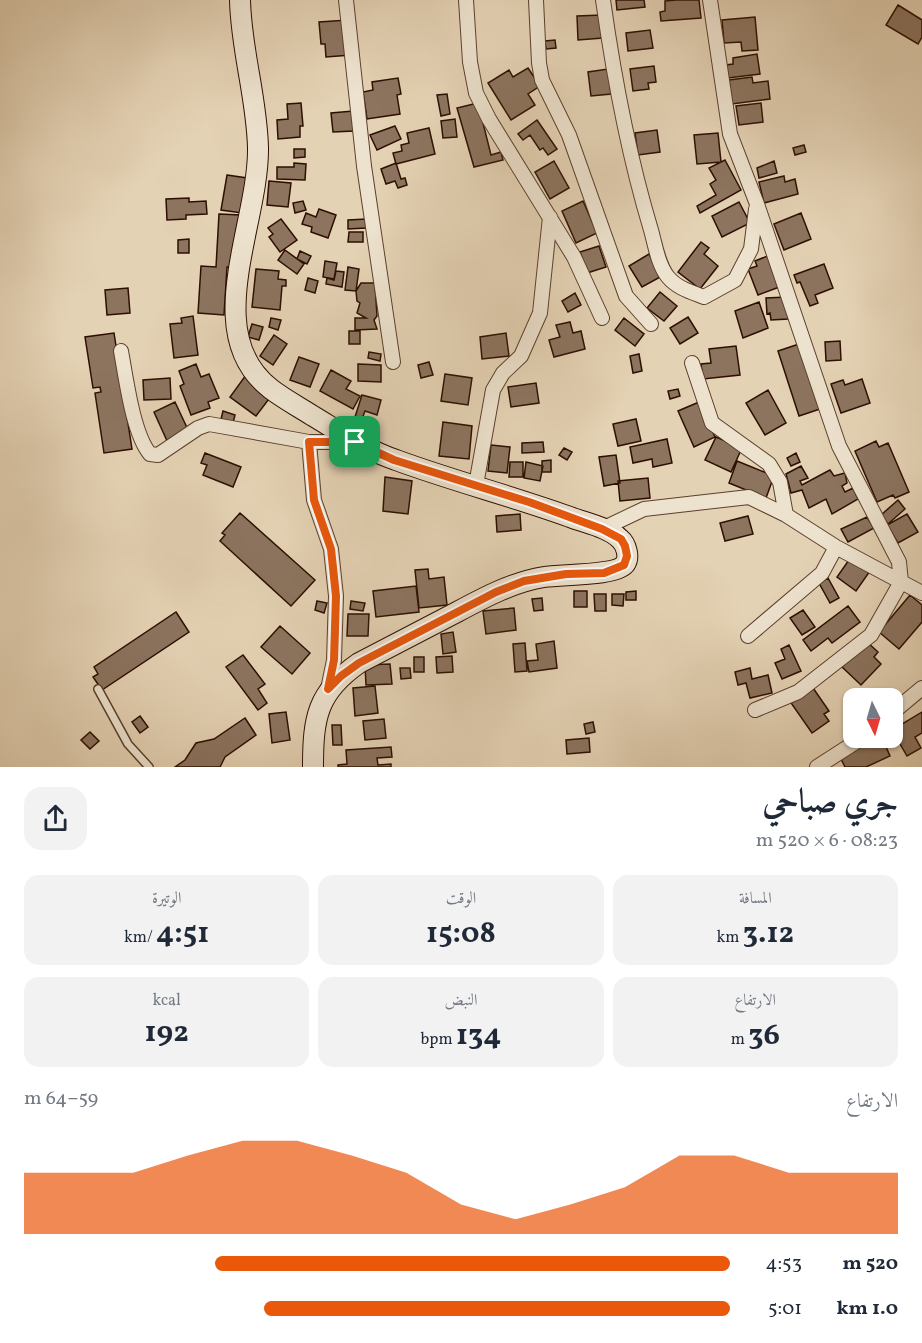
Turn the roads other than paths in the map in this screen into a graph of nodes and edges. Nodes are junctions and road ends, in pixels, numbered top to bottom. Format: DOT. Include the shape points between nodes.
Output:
graph roads {
  1 [pos="240,0"];
  2 [pos="346,0"];
  3 [pos="466,0"];
  4 [pos="536,0"];
  5 [pos="603,0"];
  6 [pos="710,0"];
  7 [pos="757,204"];
  8 [pos="550,217"];
  9 [pos="602,318"];
  10 [pos="651,324"];
  11 [pos="121,351"];
  12 [pos="393,362"];
  13 [pos="692,363"];
  14 [pos="309,442"];
  15 [pos="355,442"];
  16 [pos="476,485"];
  17 [pos="786,515"];
  18 [pos="602,529"];
  19 [pos="836,547"];
  20 [pos="901,582"];
  21 [pos="922,593"];
  22 [pos="748,636"];
  23 [pos="922,688"];
  24 [pos="98,689"];
  25 [pos="328,689"];
  26 [pos="903,704"];
  27 [pos="755,710"];
  28 [pos="846,748"];
  29 [pos="149,767"];
  30 [pos="313,767"];
  31 [pos="817,767"];
  1 -- 15 [label="main road" via="258,148 234,303 237,336 253,374"];
  2 -- 12 [label="street" via="364,166"];
  3 -- 8 [label="street" via="476,93"];
  4 -- 10 [label="street" via="542,80 569,135 626,296"];
  5 -- 7 [label="street" via="618,104 639,190 668,277 685,290 704,297 735,280 751,249"];
  6 -- 7 [label="street" via="730,134"];
  7 -- 20 [label="street" via="839,446 899,562"];
  8 -- 9 [label="street" via="574,257"];
  8 -- 16 [label="street" via="540,313 521,356 503,373 493,390"];
  11 -- 14 [label="street" via="134,414 150,454 158,455 209,424"];
  13 -- 17 [label="street" via="712,423 769,464 780,482"];
  14 -- 15 [label="street"];
  14 -- 25 [label="street" via="314,500 331,549 336,596 334,660"];
  15 -- 16 [label="main road" via="394,460"];
  16 -- 18 [label="main road"];
  17 -- 18 [label="street" via="749,497 644,509"];
  17 -- 19 [label="street"];
  18 -- 25 [label="main road" via="621,539 625,546 624,565 617,570 544,577 496,592 359,663"];
  19 -- 20 [label="street"];
  19 -- 22 [label="street" via="822,573"];
  20 -- 21 [label="street"];
  20 -- 27 [label="street" via="871,635 798,692"];
  23 -- 26 [label="street"];
  24 -- 29 [label="lane" via="128,744"];
  25 -- 30 [label="main road" via="319,708"];
  28 -- 31 [label="street"];
}
